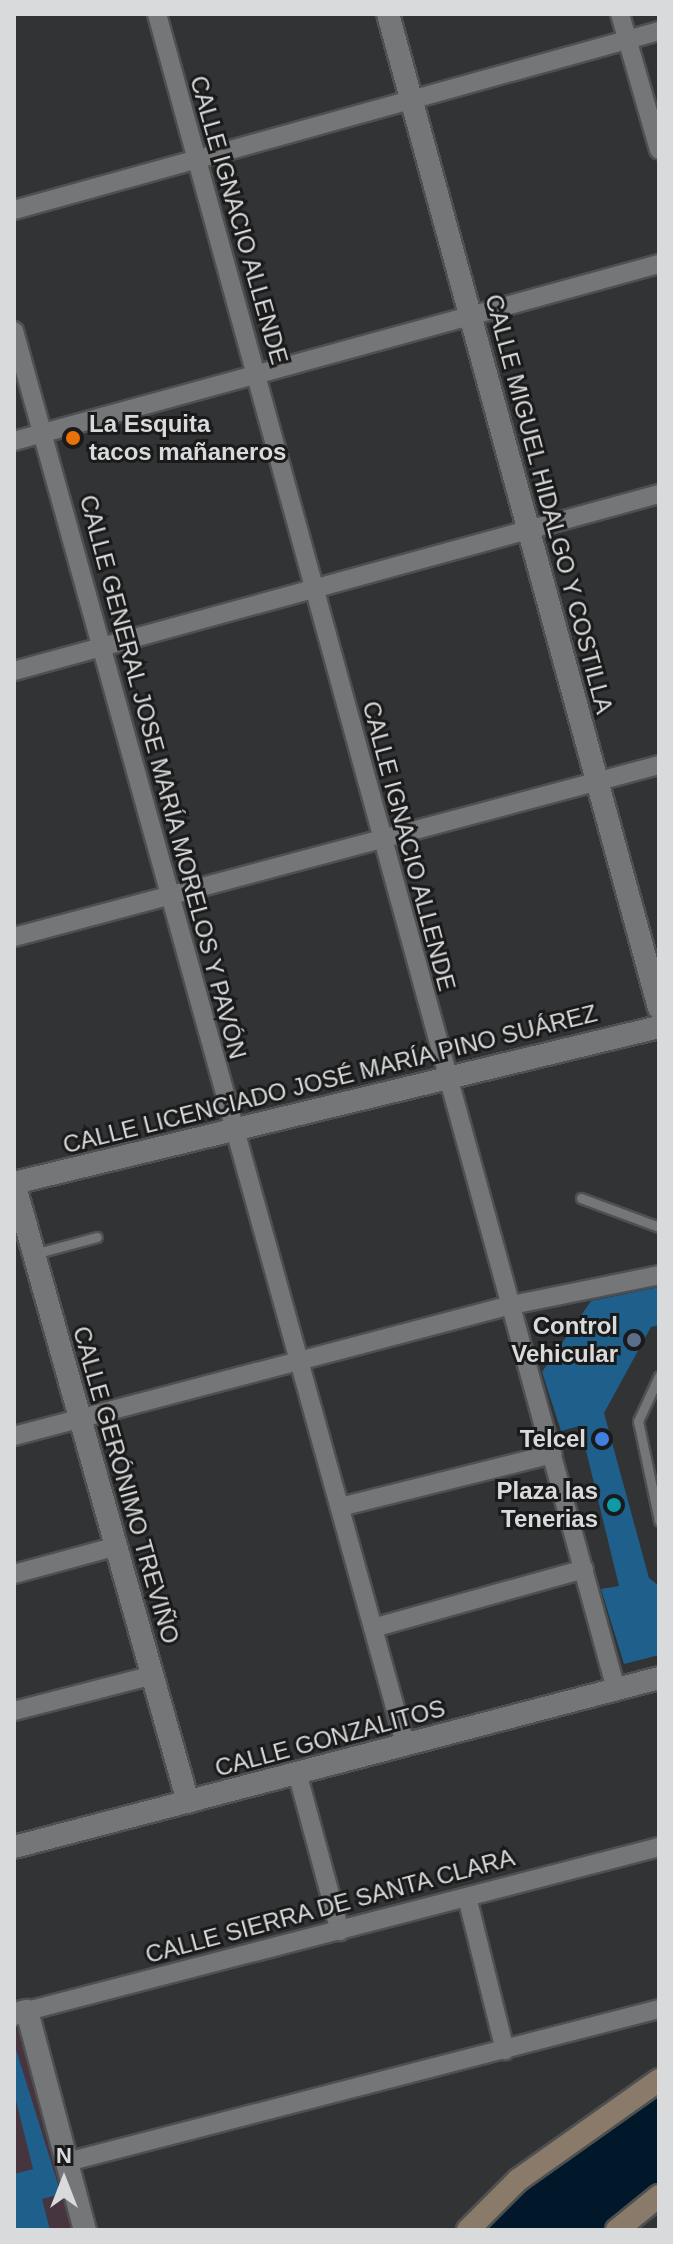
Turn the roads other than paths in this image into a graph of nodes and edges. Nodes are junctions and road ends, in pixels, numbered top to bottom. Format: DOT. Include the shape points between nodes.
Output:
graph roads {
  1 [pos="157,14"];
  2 [pos="388,14"];
  3 [pos="620,14"];
  4 [pos="659,31"];
  5 [pos="628,40"];
  6 [pos="413,102"];
  7 [pos="659,150"];
  8 [pos="197,160"];
  9 [pos="14,210"];
  10 [pos="659,264"];
  11 [pos="470,318"];
  12 [pos="14,331"];
  13 [pos="257,373"];
  14 [pos="42,433"];
  15 [pos="14,441"];
  16 [pos="659,494"];
  17 [pos="531,531"];
  18 [pos="315,589"];
  19 [pos="101,648"];
  20 [pos="14,671"];
  21 [pos="659,765"];
  22 [pos="598,782"];
  23 [pos="381,836"];
  24 [pos="171,894"];
  25 [pos="14,937"];
  26 [pos="659,1008"];
  27 [pos="659,1027"];
  28 [pos="446,1076"];
  29 [pos="234,1128"];
  30 [pos="14,1183"];
  31 [pos="581,1198"];
  32 [pos="659,1227"];
  33 [pos="97,1237"];
  34 [pos="34,1254"];
  35 [pos="659,1275"];
  36 [pos="507,1306"];
  37 [pos="299,1361"];
  38 [pos="659,1376"];
  39 [pos="80,1419"];
  40 [pos="14,1436"];
  41 [pos="552,1454"];
  42 [pos="340,1507"];
  43 [pos="659,1521"];
  44 [pos="117,1546"];
  45 [pos="584,1569"];
  46 [pos="14,1574"];
  47 [pos="373,1628"];
  48 [pos="153,1675"];
  49 [pos="659,1678"];
  50 [pos="616,1690"];
  51 [pos="14,1711"];
  52 [pos="405,1744"];
  53 [pos="297,1772"];
  54 [pos="188,1802"];
  55 [pos="14,1847"];
  56 [pos="659,1847"];
  57 [pos="467,1897"];
  58 [pos="340,1931"];
  59 [pos="659,2009"];
  60 [pos="20,2013"];
  61 [pos="505,2050"];
  62 [pos="659,2080"];
  63 [pos="67,2162"];
  64 [pos="659,2196"];
  65 [pos="464,2228"];
  66 [pos="85,2230"];
  67 [pos="617,2230"];
  1 -- 8 [label="street, CALLE IGNACIO ALLENDE"];
  2 -- 6 [label="street, CALLE MIGUEL HIDALGO Y COSTILLA"];
  3 -- 5 [label="street"];
  4 -- 5 [label="street"];
  5 -- 6 [label="street"];
  5 -- 7 [label="street"];
  6 -- 8 [label="street"];
  6 -- 11 [label="street, CALLE MIGUEL HIDALGO Y COSTILLA"];
  8 -- 9 [label="street"];
  8 -- 13 [label="street, CALLE IGNACIO ALLENDE"];
  10 -- 11 [label="street"];
  11 -- 13 [label="street"];
  11 -- 17 [label="street, CALLE MIGUEL HIDALGO Y COSTILLA"];
  12 -- 14 [label="street, CALLE GENERAL JOSE MARÍA MORELOS Y PAVÓN"];
  13 -- 14 [label="street"];
  13 -- 18 [label="street, CALLE IGNACIO ALLENDE"];
  14 -- 15 [label="street"];
  14 -- 19 [label="street, CALLE GENERAL JOSE MARÍA MORELOS Y PAVÓN"];
  16 -- 17 [label="street"];
  17 -- 18 [label="street"];
  17 -- 22 [label="street, CALLE MIGUEL HIDALGO Y COSTILLA"];
  18 -- 19 [label="street"];
  18 -- 23 [label="street, CALLE IGNACIO ALLENDE"];
  19 -- 20 [label="street"];
  19 -- 24 [label="street, CALLE GENERAL JOSE MARÍA MORELOS Y PAVÓN"];
  21 -- 22 [label="street"];
  22 -- 23 [label="street"];
  22 -- 26 [label="street, CALLE MIGUEL HIDALGO Y COSTILLA"];
  23 -- 24 [label="street"];
  23 -- 28 [label="street, CALLE IGNACIO ALLENDE"];
  24 -- 25 [label="street"];
  24 -- 29 [label="street, CALLE GENERAL JOSE MARÍA MORELOS Y PAVÓN"];
  27 -- 28 [label="street, CALLE LICENCIADO JOSÉ MARÍA PINO SUÁREZ"];
  28 -- 29 [label="street, CALLE LICENCIADO JOSÉ MARÍA PINO SUÁREZ"];
  28 -- 36 [label="street, CALLE IGNACIO ALLENDE"];
  29 -- 30 [label="street, CALLE LICENCIADO JOSÉ MARÍA PINO SUÁREZ"];
  29 -- 37 [label="street, CALLE GENERAL JOSE MARÍA MORELOS Y PAVÓN"];
  30 -- 34 [label="street, CALLE GERÓNIMO TREVIÑO"];
  31 -- 32 [label="lane"];
  33 -- 34 [label="lane"];
  34 -- 39 [label="street, CALLE GERÓNIMO TREVIÑO"];
  35 -- 36 [label="street"];
  36 -- 37 [label="street"];
  36 -- 41 [label="street, CALLE IGNACIO ALLENDE"];
  37 -- 39 [label="street"];
  37 -- 42 [label="street, CALLE GENERAL JOSE MARÍA MORELOS Y PAVÓN"];
  38 -- 43 [label="lane" via="638,1421"];
  39 -- 40 [label="street"];
  39 -- 44 [label="street, CALLE GERÓNIMO TREVIÑO"];
  41 -- 42 [label="street"];
  41 -- 45 [label="street, CALLE IGNACIO ALLENDE"];
  42 -- 47 [label="street, CALLE GENERAL JOSE MARÍA MORELOS Y PAVÓN"];
  44 -- 46 [label="street"];
  44 -- 48 [label="street, CALLE GERÓNIMO TREVIÑO"];
  45 -- 47 [label="street"];
  45 -- 50 [label="street, CALLE IGNACIO ALLENDE"];
  47 -- 52 [label="street, CALLE GENERAL JOSE MARÍA MORELOS Y PAVÓN"];
  48 -- 51 [label="street"];
  48 -- 54 [label="street, CALLE GERÓNIMO TREVIÑO"];
  49 -- 50 [label="street, CALLE GONZALITOS"];
  50 -- 52 [label="street, CALLE GONZALITOS"];
  52 -- 53 [label="street, CALLE GONZALITOS"];
  53 -- 54 [label="street, CALLE GONZALITOS"];
  53 -- 58 [label="street"];
  54 -- 55 [label="street, CALLE GONZALITOS"];
  56 -- 57 [label="street, CALLE SIERRA DE SANTA CLARA"];
  57 -- 58 [label="street, CALLE SIERRA DE SANTA CLARA"];
  57 -- 61 [label="street"];
  58 -- 60 [label="street, CALLE SIERRA DE SANTA CLARA"];
  59 -- 61 [label="street"];
  60 -- 63 [label="street"];
  61 -- 63 [label="street"];
  62 -- 65 [label="main road" via="518,2180"];
  63 -- 66 [label="street"];
  64 -- 67 [label="main road"];
}
